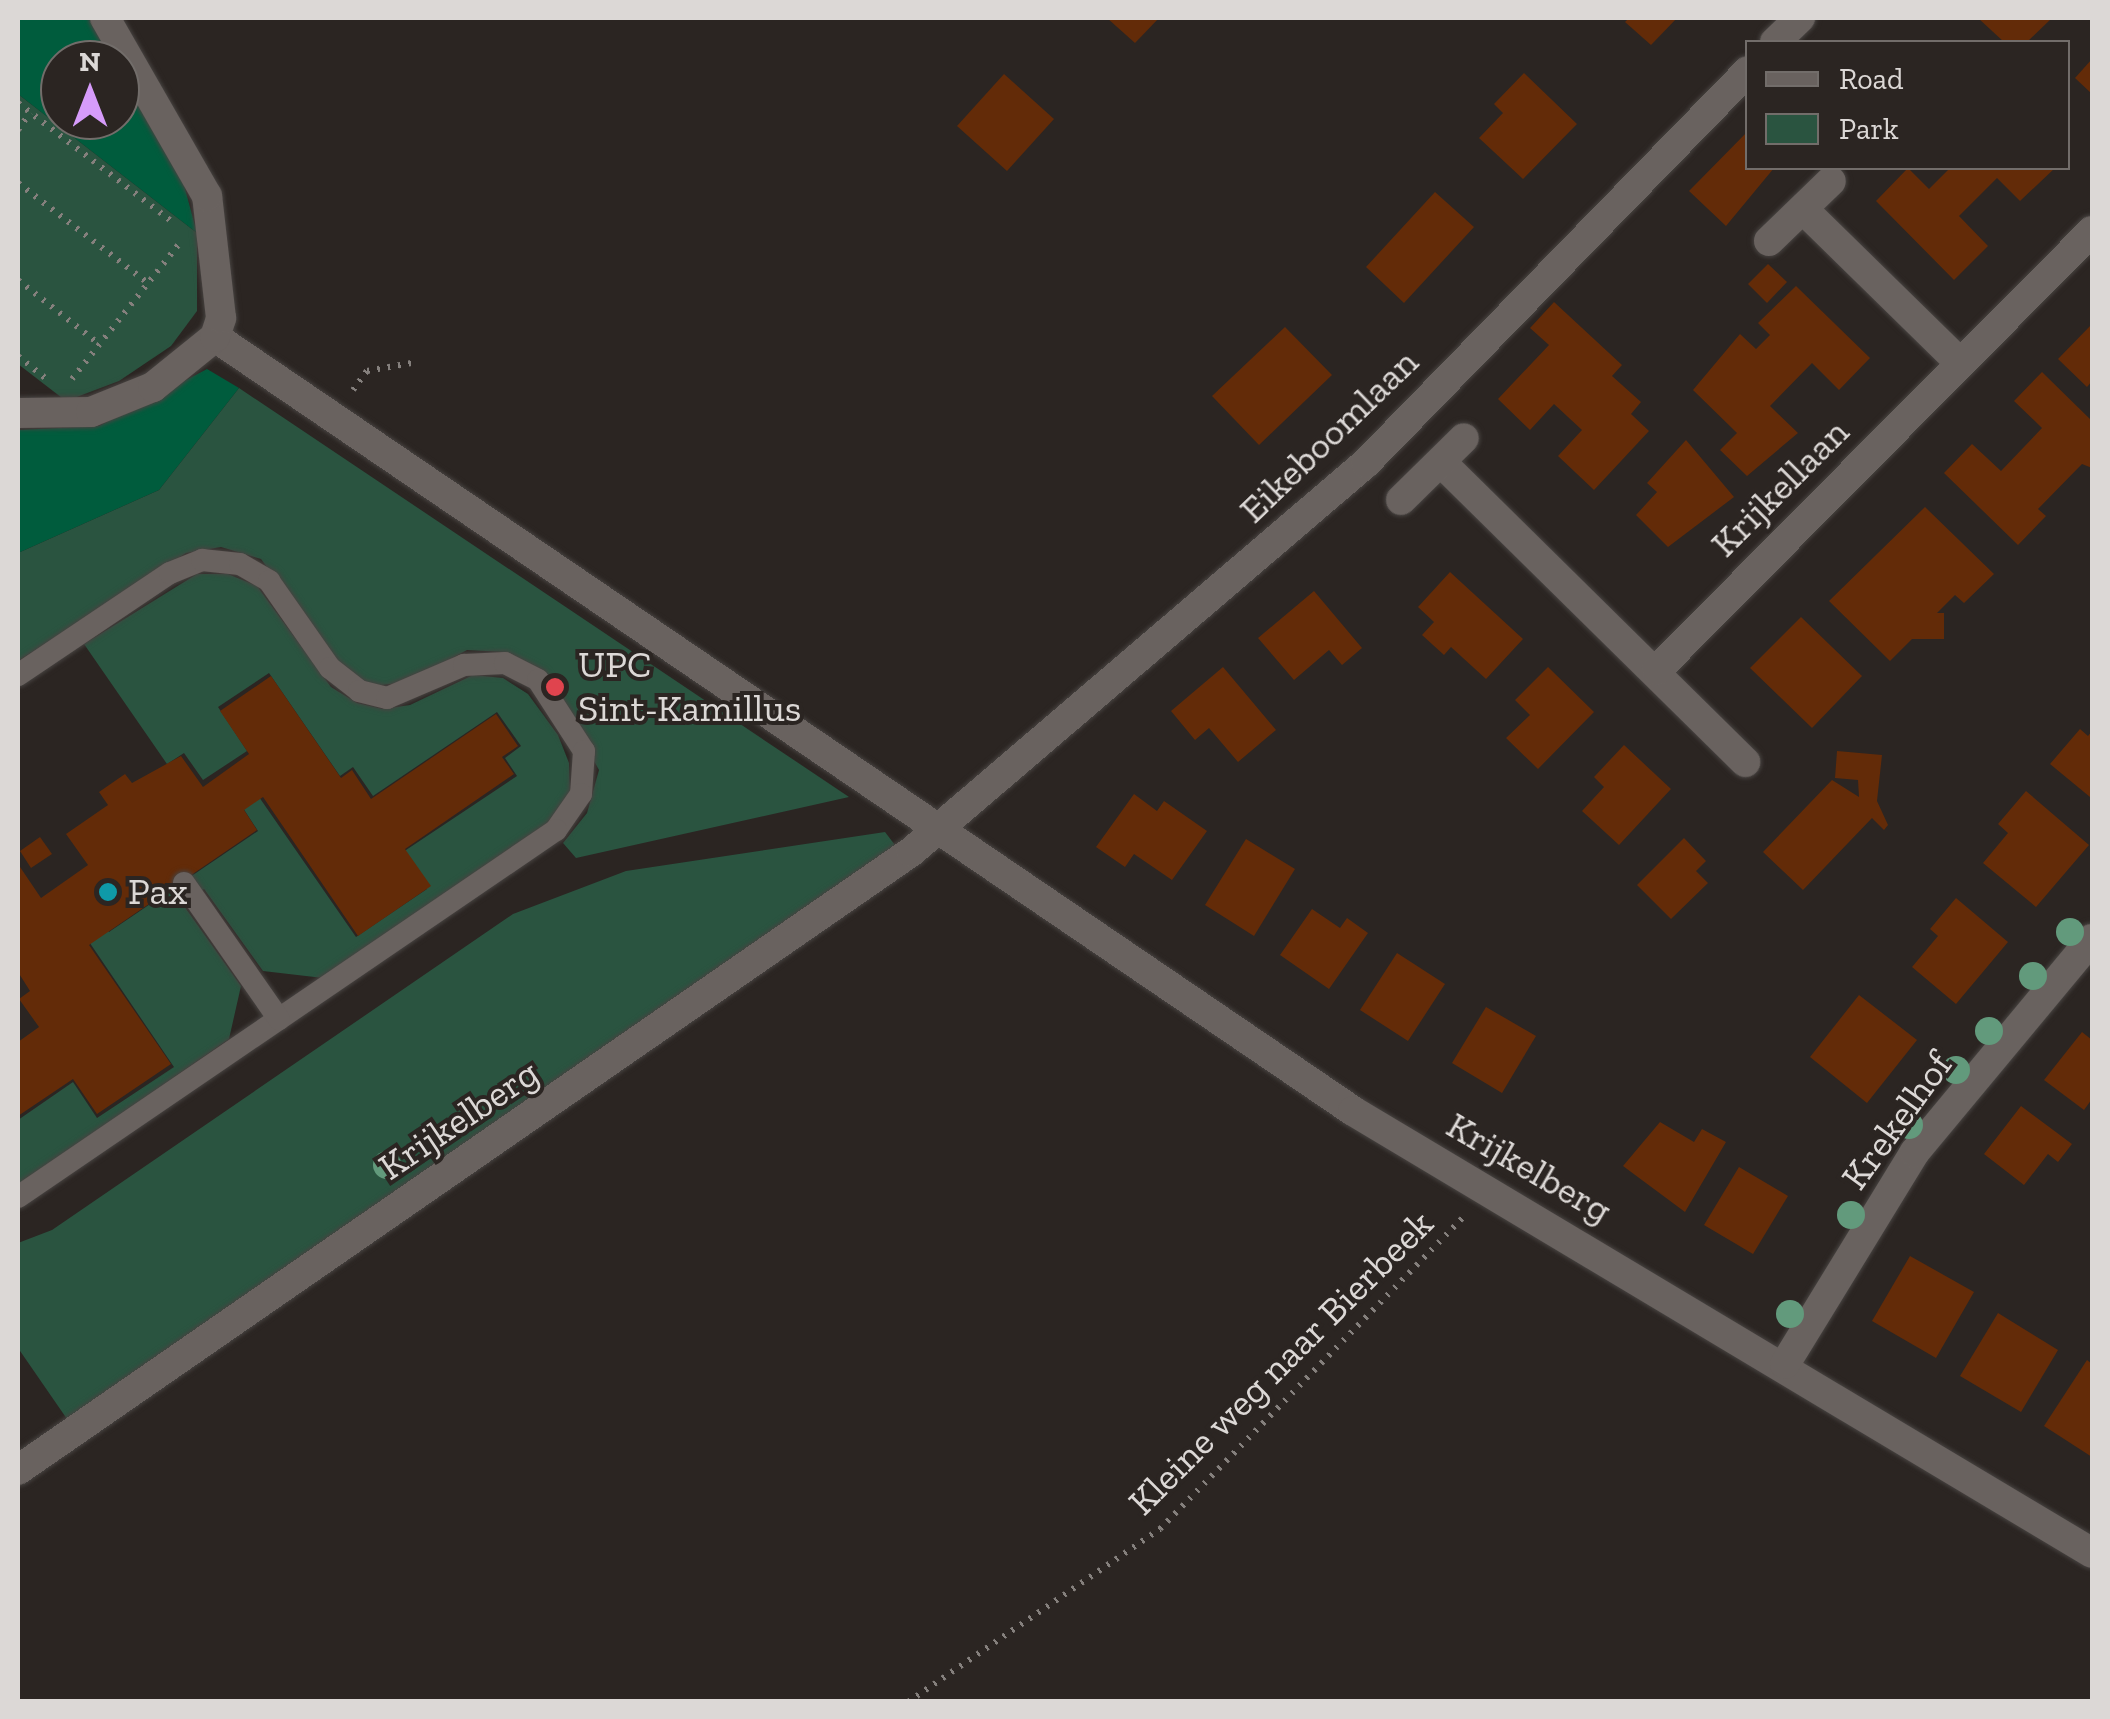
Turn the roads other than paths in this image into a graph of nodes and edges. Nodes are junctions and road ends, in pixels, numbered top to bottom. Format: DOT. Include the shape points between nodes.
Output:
graph roads {
  1 [pos="105,18"];
  2 [pos="1800,18"];
  3 [pos="1777,40"];
  4 [pos="1745,74"];
  5 [pos="1831,181"];
  6 [pos="1803,209"];
  7 [pos="2092,231"];
  8 [pos="1769,241"];
  9 [pos="216,337"];
  10 [pos="1960,362"];
  11 [pos="18,413"];
  12 [pos="1464,438"];
  13 [pos="1442,463"];
  14 [pos="1401,500"];
  15 [pos="1657,670"];
  16 [pos="18,675"];
  17 [pos="1745,762"];
  18 [pos="939,828"];
  19 [pos="184,883"];
  20 [pos="2092,940"];
  21 [pos="279,1018"];
  22 [pos="18,1197"];
  23 [pos="1785,1364"];
  24 [pos="18,1470"];
  25 [pos="2092,1553"];
  1 -- 9 [label="street" via="208,196 222,318"];
  2 -- 3 [label="street"];
  4 -- 18 [label="street, Eikeboomlaan" via="1354,475"];
  5 -- 6 [label="street"];
  6 -- 8 [label="street"];
  6 -- 10 [label="street"];
  7 -- 10 [label="street, Krijkellaan"];
  9 -- 11 [label="street" via="153,387 91,412"];
  9 -- 18 [label="street, Krijkelberg"];
  10 -- 15 [label="street, Krijkellaan"];
  12 -- 13 [label="street"];
  13 -- 14 [label="street"];
  13 -- 15 [label="street"];
  15 -- 17 [label="street"];
  16 -- 21 [label="lane" via="170,573 202,560 240,564 269,581 330,668 359,690 388,698 464,665 505,663 538,680 584,751 582,794 556,830"];
  18 -- 23 [label="street, Krijkelberg" via="1242,1038"];
  18 -- 24 [label="street, Krijkelberg" via="566,1096"];
  19 -- 21 [label="lane"];
  20 -- 23 [label="street, Krekelhof" via="1915,1152"];
  21 -- 22 [label="lane"];
  23 -- 25 [label="street, Krijkelberg"];
}
